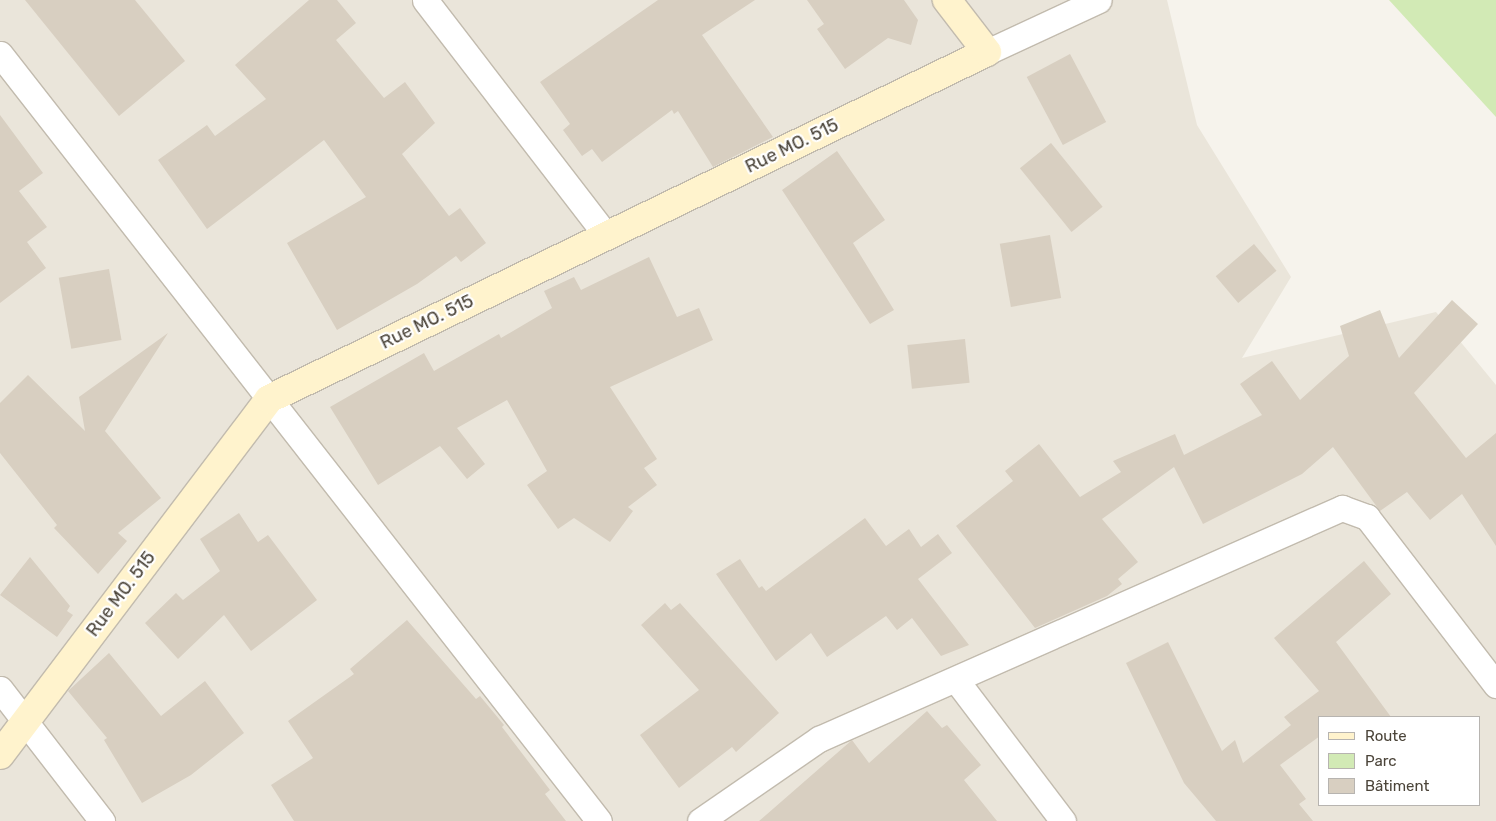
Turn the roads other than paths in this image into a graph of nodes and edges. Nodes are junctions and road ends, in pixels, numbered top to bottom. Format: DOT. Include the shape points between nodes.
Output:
graph roads {
  1 [pos="425,0"];
  2 [pos="947,0"];
  3 [pos="1099,0"];
  4 [pos="987,52"];
  5 [pos="0,54"];
  6 [pos="606,235"];
  7 [pos="269,399"];
  8 [pos="956,680"];
  9 [pos="1496,684"];
  10 [pos="0,689"];
  11 [pos="25,720"];
  12 [pos="0,755"];
  13 [pos="102,821"];
  14 [pos="599,821"];
  15 [pos="700,821"];
  16 [pos="1063,821"];
  1 -- 6 [label="street"];
  2 -- 4 [label="street"];
  3 -- 4 [label="street"];
  4 -- 6 [label="street, Rue MO. 515"];
  5 -- 7 [label="street"];
  6 -- 7 [label="street, Rue MO. 515"];
  7 -- 11 [label="street, Rue MO. 515"];
  7 -- 14 [label="street"];
  8 -- 9 [label="street" via="1342,508 1366,517"];
  8 -- 15 [label="street" via="819,739"];
  8 -- 16 [label="street"];
  10 -- 11 [label="street"];
  11 -- 12 [label="street, Rue MO. 515"];
  11 -- 13 [label="street"];
}
